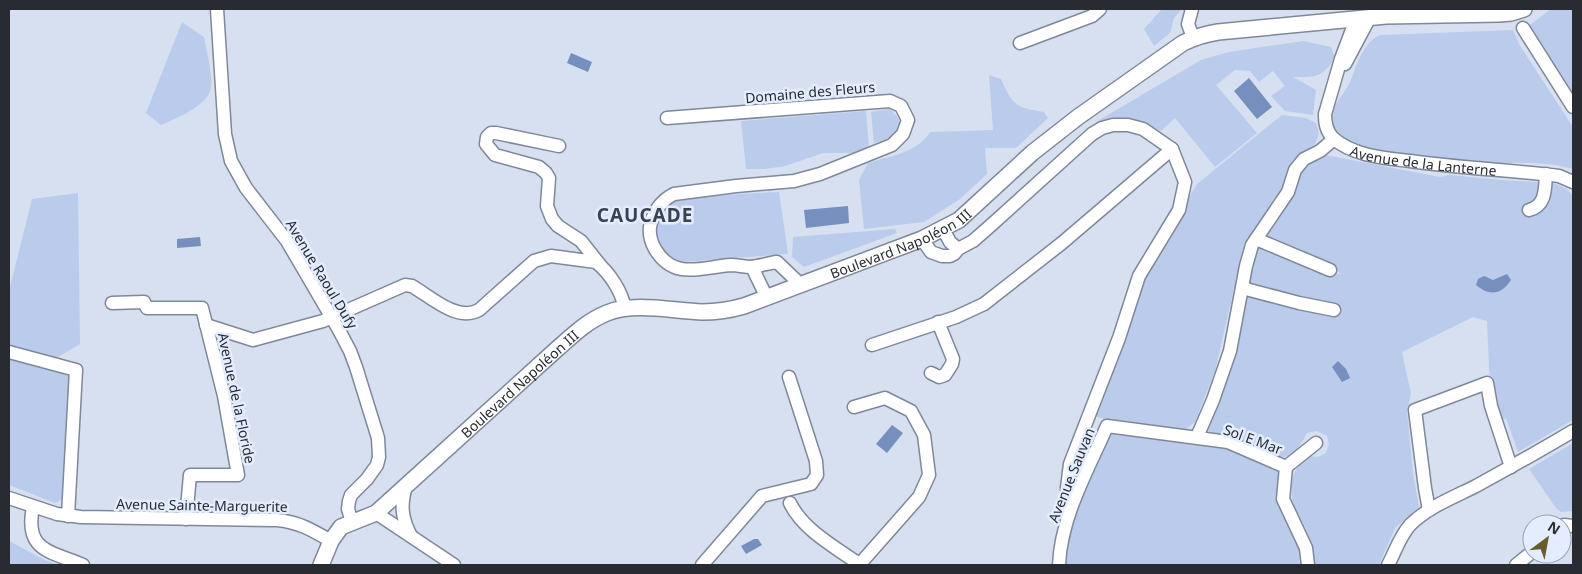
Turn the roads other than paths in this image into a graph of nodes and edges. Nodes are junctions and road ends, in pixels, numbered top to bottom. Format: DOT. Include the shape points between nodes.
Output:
graph roads {
  1 [pos="217,9"];
  2 [pos="1100,9"];
  3 [pos="1192,9"];
  4 [pos="1337,9"];
  5 [pos="1515,10"];
  6 [pos="1431,12"];
  7 [pos="1365,13"];
  8 [pos="1323,22"];
  9 [pos="1523,28"];
  10 [pos="1193,38"];
  11 [pos="1020,43"];
  12 [pos="1573,107"];
  13 [pos="667,118"];
  14 [pos="1334,139"];
  15 [pos="559,146"];
  16 [pos="1172,149"];
  17 [pos="1546,174"];
  18 [pos="1573,182"];
  19 [pos="1529,210"];
  20 [pos="943,228"];
  21 [pos="922,238"];
  22 [pos="1256,238"];
  23 [pos="958,249"];
  24 [pos="600,265"];
  25 [pos="752,267"];
  26 [pos="1330,270"];
  27 [pos="801,285"];
  28 [pos="1242,288"];
  29 [pos="766,298"];
  30 [pos="112,303"];
  31 [pos="625,309"];
  32 [pos="1334,310"];
  33 [pos="333,318"];
  34 [pos="938,322"];
  35 [pos="206,325"];
  36 [pos="872,344"];
  37 [pos="9,352"];
  38 [pos="931,373"];
  39 [pos="789,377"];
  40 [pos="854,407"];
  41 [pos="1107,426"];
  42 [pos="1573,431"];
  43 [pos="1197,437"];
  44 [pos="1316,443"];
  45 [pos="1286,467"];
  46 [pos="1511,467"];
  47 [pos="406,486"];
  48 [pos="9,498"];
  49 [pos="790,503"];
  50 [pos="33,507"];
  51 [pos="1429,510"];
  52 [pos="376,513"];
  53 [pos="1069,514"];
  54 [pos="68,516"];
  55 [pos="186,519"];
  56 [pos="352,522"];
  57 [pos="411,536"];
  58 [pos="331,540"];
  59 [pos="447,563"];
  60 [pos="83,565"];
  61 [pos="321,565"];
  62 [pos="702,565"];
  63 [pos="859,565"];
  64 [pos="1059,565"];
  65 [pos="1308,565"];
  66 [pos="1388,565"];
  1 -- 33 [label="street, Avenue Raoul Dufy" via="225,134 231,161 246,188 287,241"];
  2 -- 11 [label="street" via="1092,16"];
  3 -- 10 [label="street" via="1188,24"];
  4 -- 8 [label="main road"];
  5 -- 6 [label="main road, Boulevard Napoléon III"];
  6 -- 7 [label="main road, Boulevard Napoléon III"];
  7 -- 8 [label="main road, Boulevard Napoléon III"];
  7 -- 14 [label="street, Avenue de la Lanterne" via="1341,59 1325,114 1328,132"];
  8 -- 10 [label="main road, Boulevard Napoléon III" via="1218,32"];
  9 -- 12 [label="street"];
  10 -- 20 [label="main road, Boulevard Napoléon III" via="1078,117 1032,153 965,214"];
  13 -- 25 [label="street, Domaine des Fleurs" via="890,101 901,106 908,120 904,134 892,145 794,181 674,194 658,206 649,230 651,242 670,265 684,270 732,265"];
  14 -- 17 [label="street, Avenue de la Lanterne" via="1345,147 1375,156 1445,166"];
  14 -- 22 [label="street" via="1304,159 1295,170 1288,192"];
  15 -- 24 [label="street" via="496,132 487,137 486,144 495,155 539,167 546,173 549,178 547,206 552,219 581,241"];
  16 -- 23 [label="street" via="1143,129 1128,125 1102,128 990,227"];
  16 -- 34 [label="street" via="1062,243 984,304"];
  16 -- 53 [label="street" via="1185,182 1179,210 1139,276 1119,338 1070,464 1067,488"];
  17 -- 18 [label="street, Avenue de la Lanterne"];
  17 -- 19 [label="street" via="1540,204"];
  20 -- 21 [label="main road, Boulevard Napoléon III"];
  20 -- 23 [label="street"];
  21 -- 23 [label="street" via="935,254 950,256"];
  21 -- 27 [label="main road, Boulevard Napoléon III"];
  22 -- 26 [label="street"];
  22 -- 28 [label="street"];
  24 -- 31 [label="street" via="623,297"];
  24 -- 33 [label="street, Avenue de la Floride" via="551,256 534,261 471,315 453,311 405,285"];
  25 -- 27 [label="street, Domaine des Fleurs" via="777,262"];
  25 -- 29 [label="street"];
  27 -- 29 [label="main road, Boulevard Napoléon III"];
  28 -- 32 [label="street"];
  28 -- 43 [label="street" via="1230,351"];
  29 -- 31 [label="main road, Boulevard Napoléon III" via="722,311"];
  30 -- 35 [label="street, Avenue de la Floride" via="144,302 147,308 202,308"];
  31 -- 47 [label="main road, Boulevard Napoléon III" via="609,312 584,326"];
  33 -- 35 [label="street, Avenue de la Floride" via="253,340"];
  33 -- 56 [label="street, Avenue Raoul Dufy" via="356,367 378,444 377,465 349,500"];
  34 -- 36 [label="street"];
  34 -- 38 [label="street" via="952,364 945,375 939,377"];
  35 -- 55 [label="street, Avenue de la Floride" via="224,396 238,475 190,475"];
  37 -- 54 [label="street" via="76,370"];
  39 -- 62 [label="street" via="816,461 817,475 811,484 762,496"];
  40 -- 63 [label="street" via="885,398 910,411 924,435 929,476 919,497"];
  41 -- 43 [label="street, Sol E Mar"];
  41 -- 53 [label="street, Avenue Sauvan"];
  42 -- 46 [label="street"];
  43 -- 45 [label="street, Sol E Mar" via="1228,442"];
  44 -- 45 [label="street"];
  45 -- 65 [label="street, Sol E Mar" via="1283,499 1306,548"];
  46 -- 51 [label="street"];
  46 -- 51 [label="street" via="1487,383 1415,410"];
  47 -- 52 [label="main road, Boulevard Napoléon III"];
  47 -- 57 [label="street" via="402,518"];
  48 -- 50 [label="street, Avenue Sainte-Marguerite"];
  49 -- 63 [label="street" via="796,514 822,538"];
  50 -- 54 [label="street, Avenue Sainte-Marguerite"];
  50 -- 60 [label="street" via="30,526 36,542"];
  51 -- 66 [label="street" via="1409,527"];
  52 -- 56 [label="main road, Boulevard Napoléon III"];
  52 -- 57 [label="street"];
  53 -- 64 [label="street, Avenue Sauvan"];
  54 -- 55 [label="street, Avenue Sainte-Marguerite"];
  55 -- 58 [label="street, Avenue Sainte-Marguerite" via="293,522"];
  56 -- 58 [label="main road, Boulevard Napoléon III" via="341,527"];
  57 -- 59 [label="street"];
  58 -- 61 [label="main road, Boulevard Napoléon III"];
}
